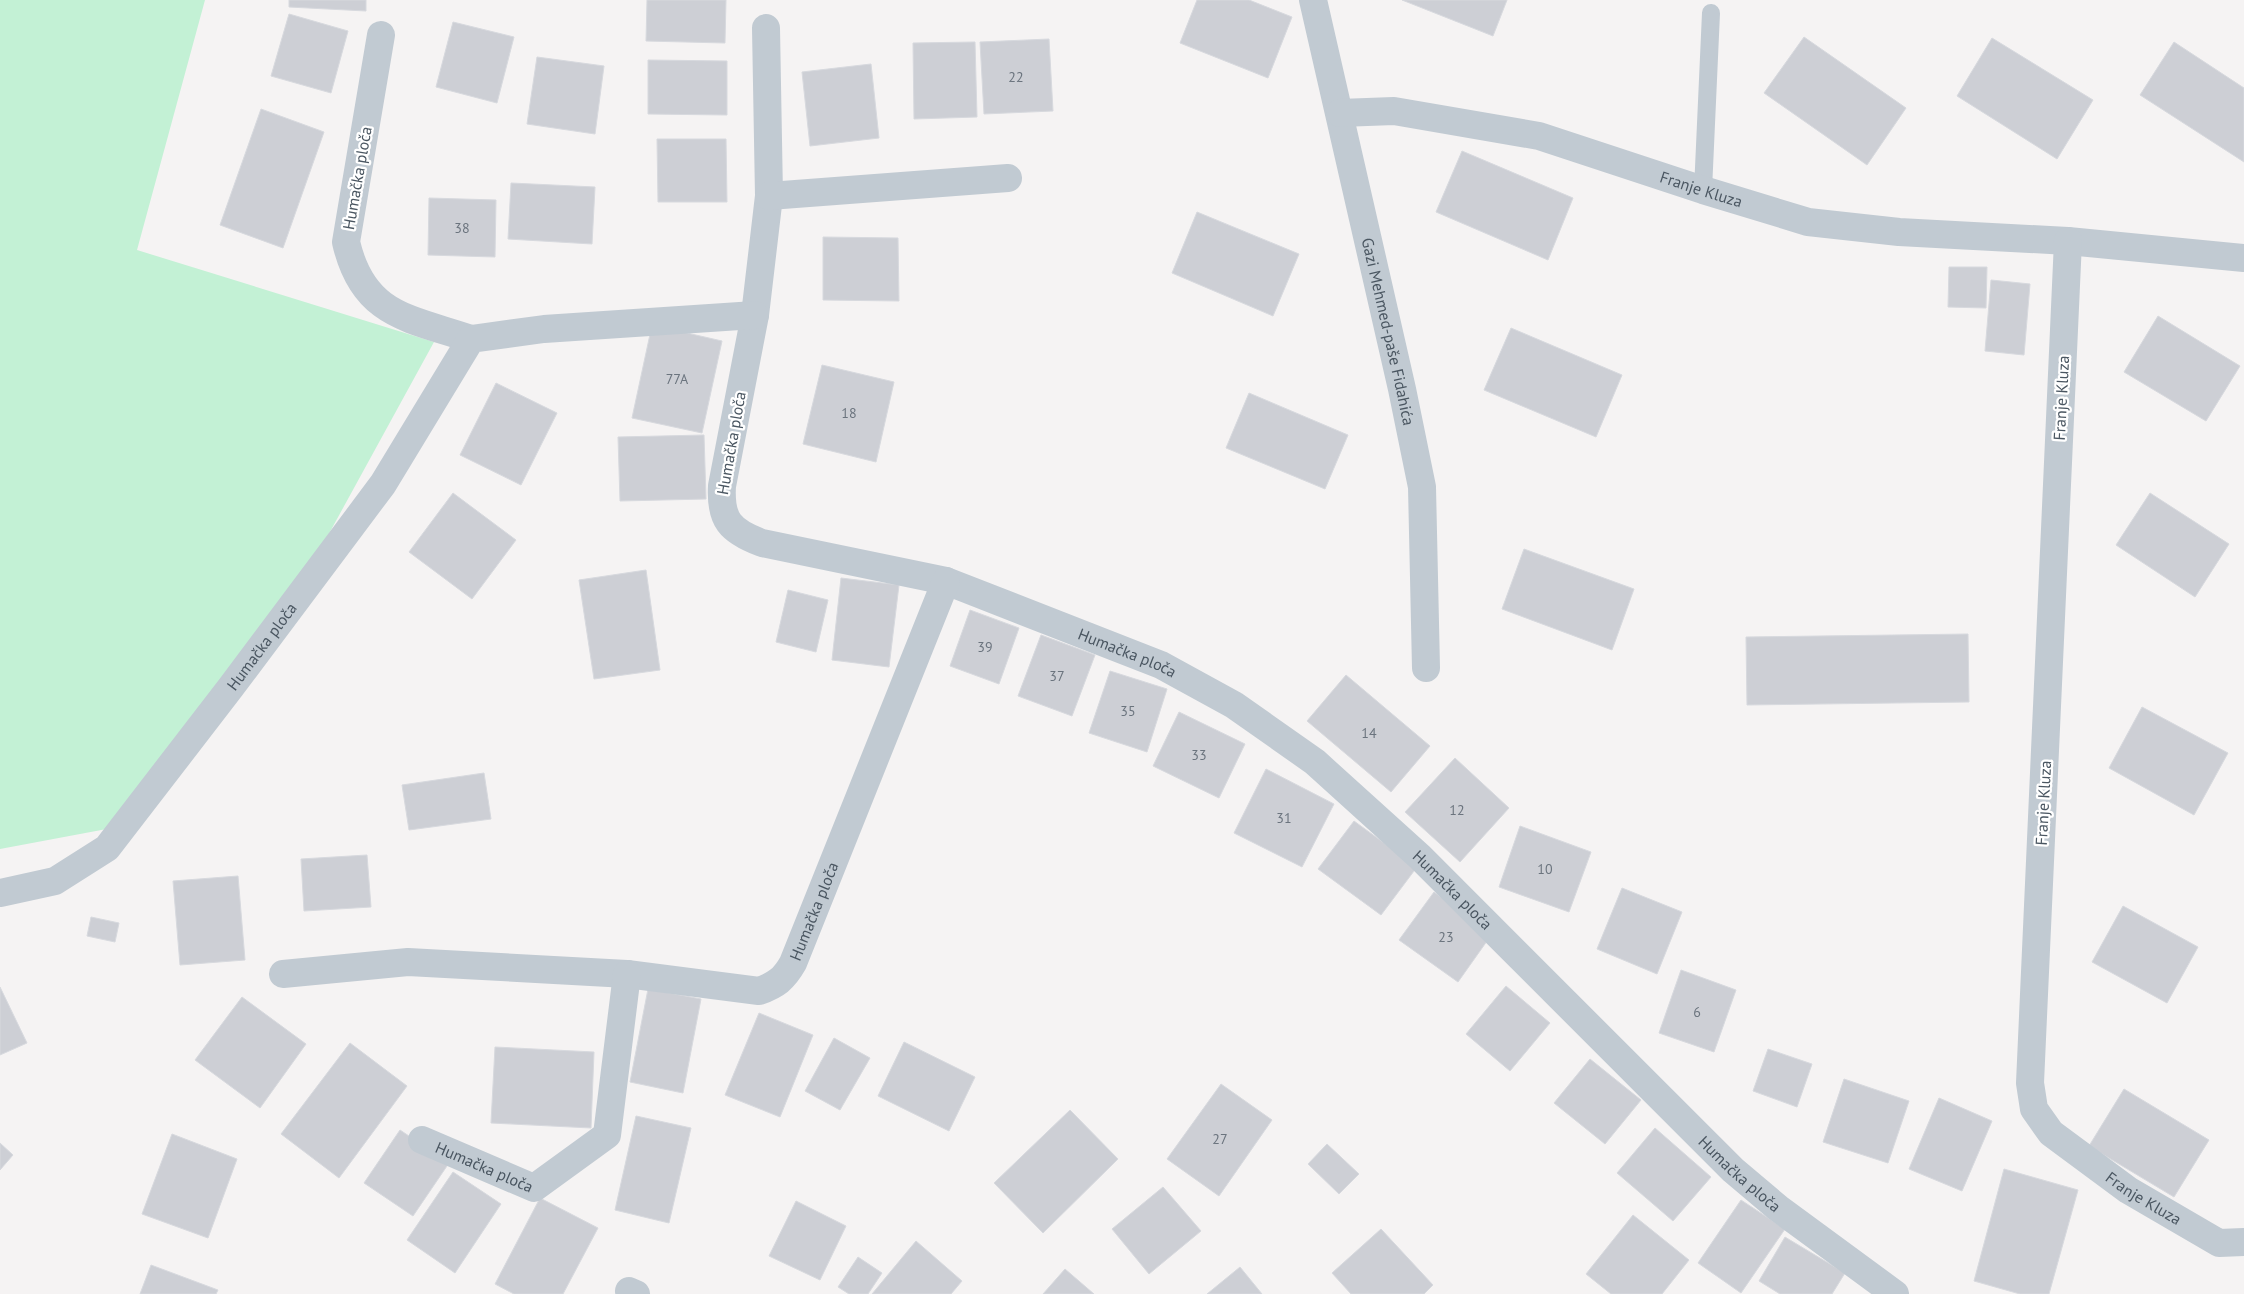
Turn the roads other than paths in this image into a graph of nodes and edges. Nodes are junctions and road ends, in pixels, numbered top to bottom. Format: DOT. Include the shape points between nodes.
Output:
graph roads {
  1 [pos="1312,0"];
  2 [pos="1710,13"];
  3 [pos="766,28"];
  4 [pos="381,35"];
  5 [pos="1340,114"];
  6 [pos="1008,178"];
  7 [pos="1703,190"];
  8 [pos="769,196"];
  9 [pos="2068,241"];
  10 [pos="2244,258"];
  11 [pos="755,315"];
  12 [pos="472,339"];
  13 [pos="946,581"];
  14 [pos="1426,668"];
  15 [pos="0,893"];
  16 [pos="283,974"];
  17 [pos="627,974"];
  18 [pos="422,1140"];
  19 [pos="2244,1242"];
  20 [pos="1895,1294"];
  1 -- 5 [label="street, Gazi Mehmed-paše Fidahića"];
  2 -- 7 [label="lane"];
  3 -- 8 [label="street, Humačka ploča"];
  4 -- 12 [label="street, Humačka ploča" via="346,242 351,262 359,280 393,313"];
  5 -- 7 [label="street, Franje Kluza" via="1394,111 1538,136"];
  5 -- 14 [label="street, Gazi Mehmed-paše Fidahića" via="1422,487"];
  6 -- 8 [label="street"];
  7 -- 9 [label="street, Franje Kluza" via="1808,222 1899,232"];
  8 -- 11 [label="street, Humačka ploča"];
  9 -- 10 [label="street, Franje Kluza"];
  9 -- 19 [label="street, Franje Kluza" via="2030,1073 2034,1109 2051,1134 2128,1190 2219,1243"];
  11 -- 12 [label="street, Humačka ploča" via="544,329"];
  11 -- 13 [label="street, Humačka ploča" via="722,486 721,505 727,522 742,536 762,543"];
  12 -- 15 [label="street, Humačka ploča" via="383,484 107,848 55,881"];
  13 -- 17 [label="street, Humačka ploča" via="793,964 785,977 759,992"];
  13 -- 20 [label="street, Humačka ploča" via="1161,665 1234,704 1315,762 1420,857 1733,1170 1778,1208"];
  16 -- 17 [label="street, Humačka ploča" via="408,962"];
  17 -- 18 [label="street, Humačka ploča" via="607,1135 534,1188"];
}
